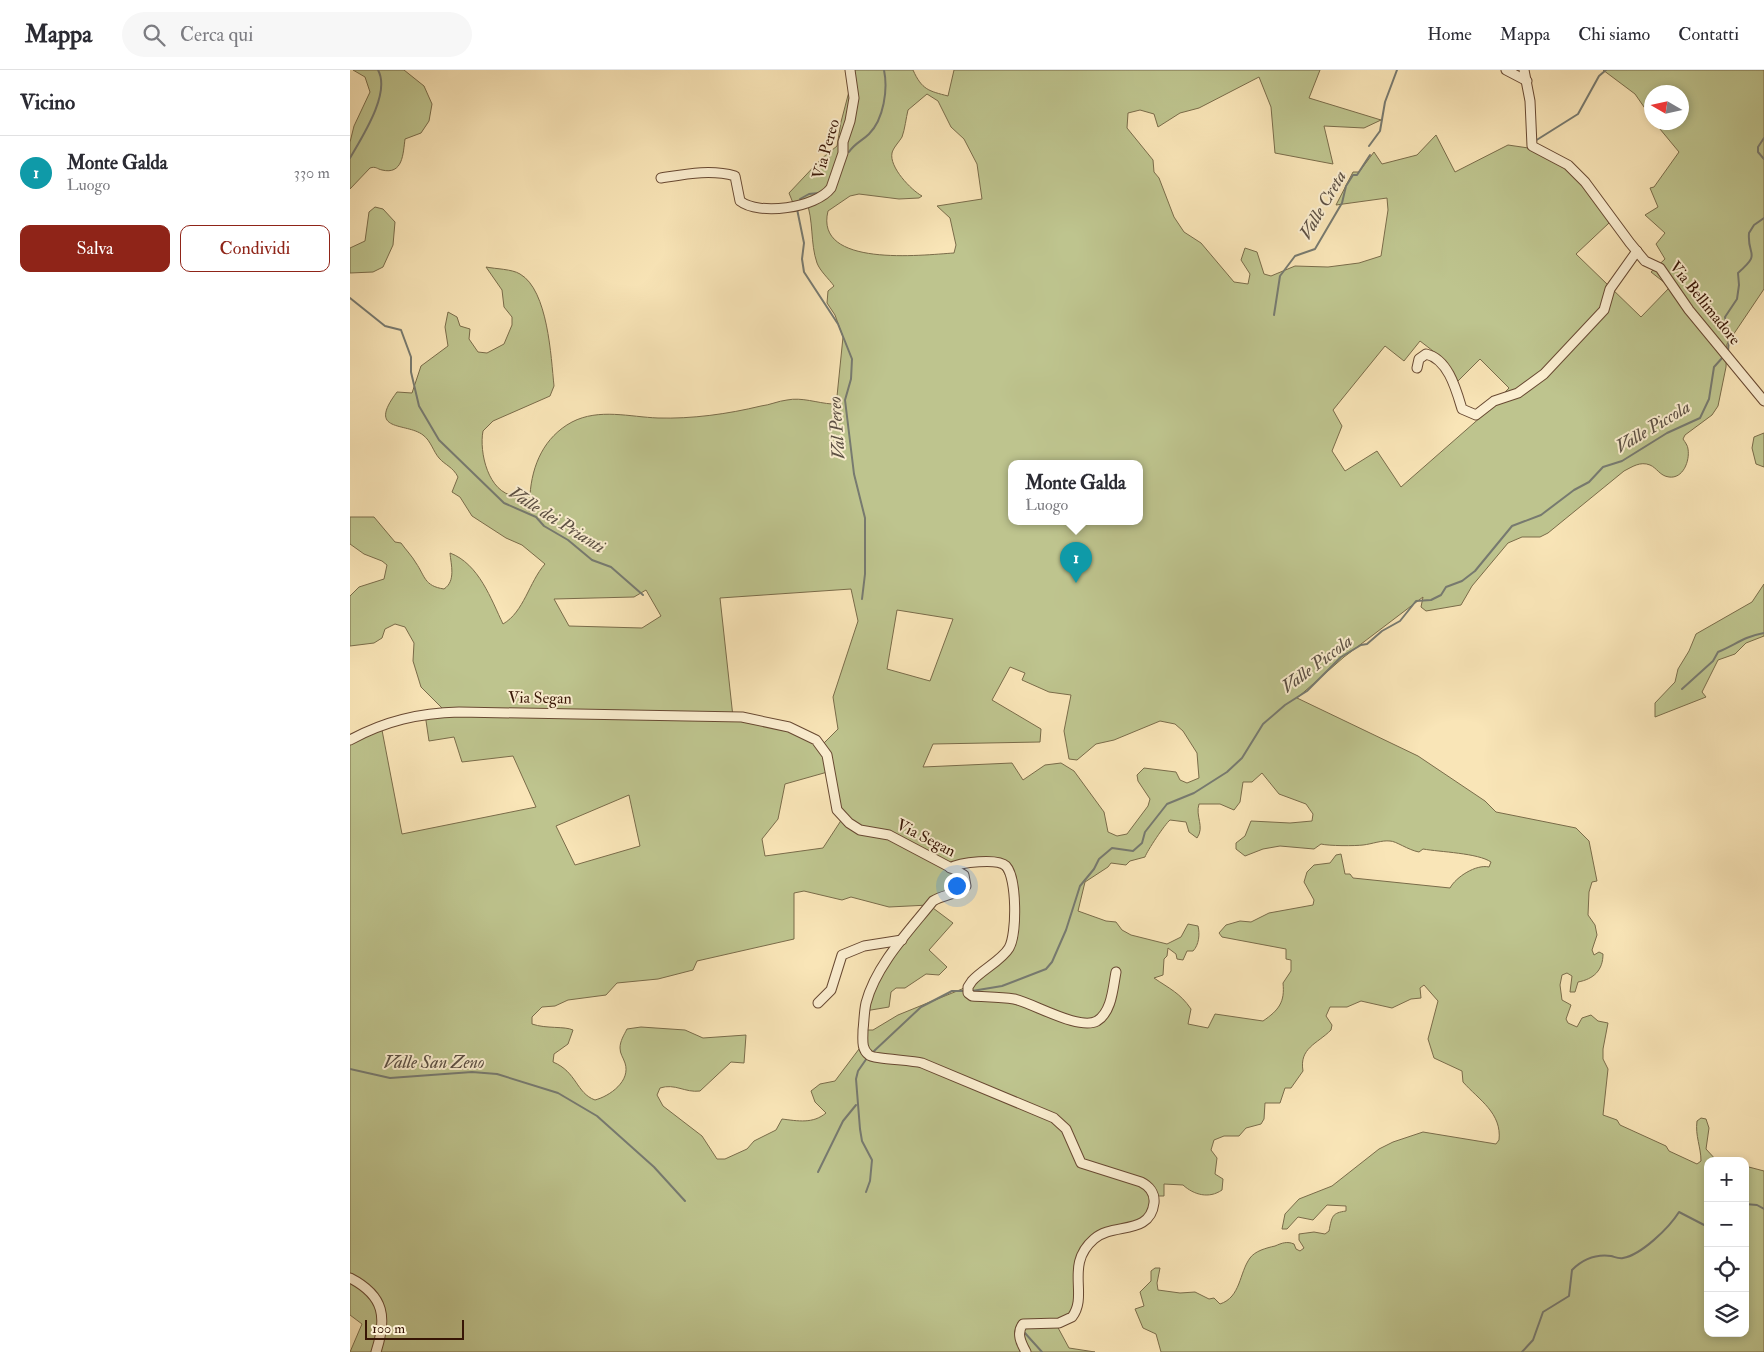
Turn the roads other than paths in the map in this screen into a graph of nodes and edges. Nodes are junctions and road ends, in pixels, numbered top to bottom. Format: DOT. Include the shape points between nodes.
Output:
graph roads {
  1 [pos="850,70"];
  2 [pos="1506,70"];
  3 [pos="1524,70"];
  4 [pos="1527,81"];
  5 [pos="661,178"];
  6 [pos="1637,251"];
  7 [pos="1417,368"];
  8 [pos="1764,401"];
  9 [pos="350,740"];
  10 [pos="950,868"];
  11 [pos="902,940"];
  12 [pos="1116,972"];
  13 [pos="818,1003"];
  14 [pos="350,1278"];
  15 [pos="376,1352"];
  16 [pos="1026,1352"];
  1 -- 5 [label="street, Via Pereo" via="854,98 850,121 831,188 826,195 813,202 784,208 747,206 740,201 735,176 692,173"];
  2 -- 4 [label="street"];
  3 -- 4 [label="street, Via Bellimadore"];
  4 -- 6 [label="street, Via Bellimadore" via="1532,146 1568,165"];
  6 -- 7 [label="street" via="1610,289 1604,310 1544,374 1518,393 1494,401 1476,415 1462,409 1446,368 1435,356 1426,354 1419,359"];
  6 -- 8 [label="street, Via Bellimadore" via="1645,261 1660,268 1689,310"];
  9 -- 10 [label="street, Via Segan" via="374,728 429,713 706,716 769,721 804,732 816,740 827,755 837,810 848,823 860,830 889,835"];
  10 -- 11 [label="street, Via Segan" via="964,876 966,886 933,901"];
  10 -- 12 [label="street" via="957,864 1005,865 1012,887 1016,913 1009,948 972,981 968,987 972,996 1015,1000 1053,1014 1092,1023 1099,1020 1107,1009"];
  11 -- 13 [label="street" via="864,946 842,955 831,990"];
  11 -- 16 [label="street, Via Segan" via="874,983 865,1005 864,1049 873,1058 922,1063 1054,1118 1066,1129 1081,1163 1148,1186 1154,1201 1151,1214 1143,1224 1104,1232 1093,1239 1076,1271 1076,1312 1059,1324 1023,1324 1019,1336"];
  14 -- 15 [label="street" via="372,1293 381,1311 383,1332"];
}
